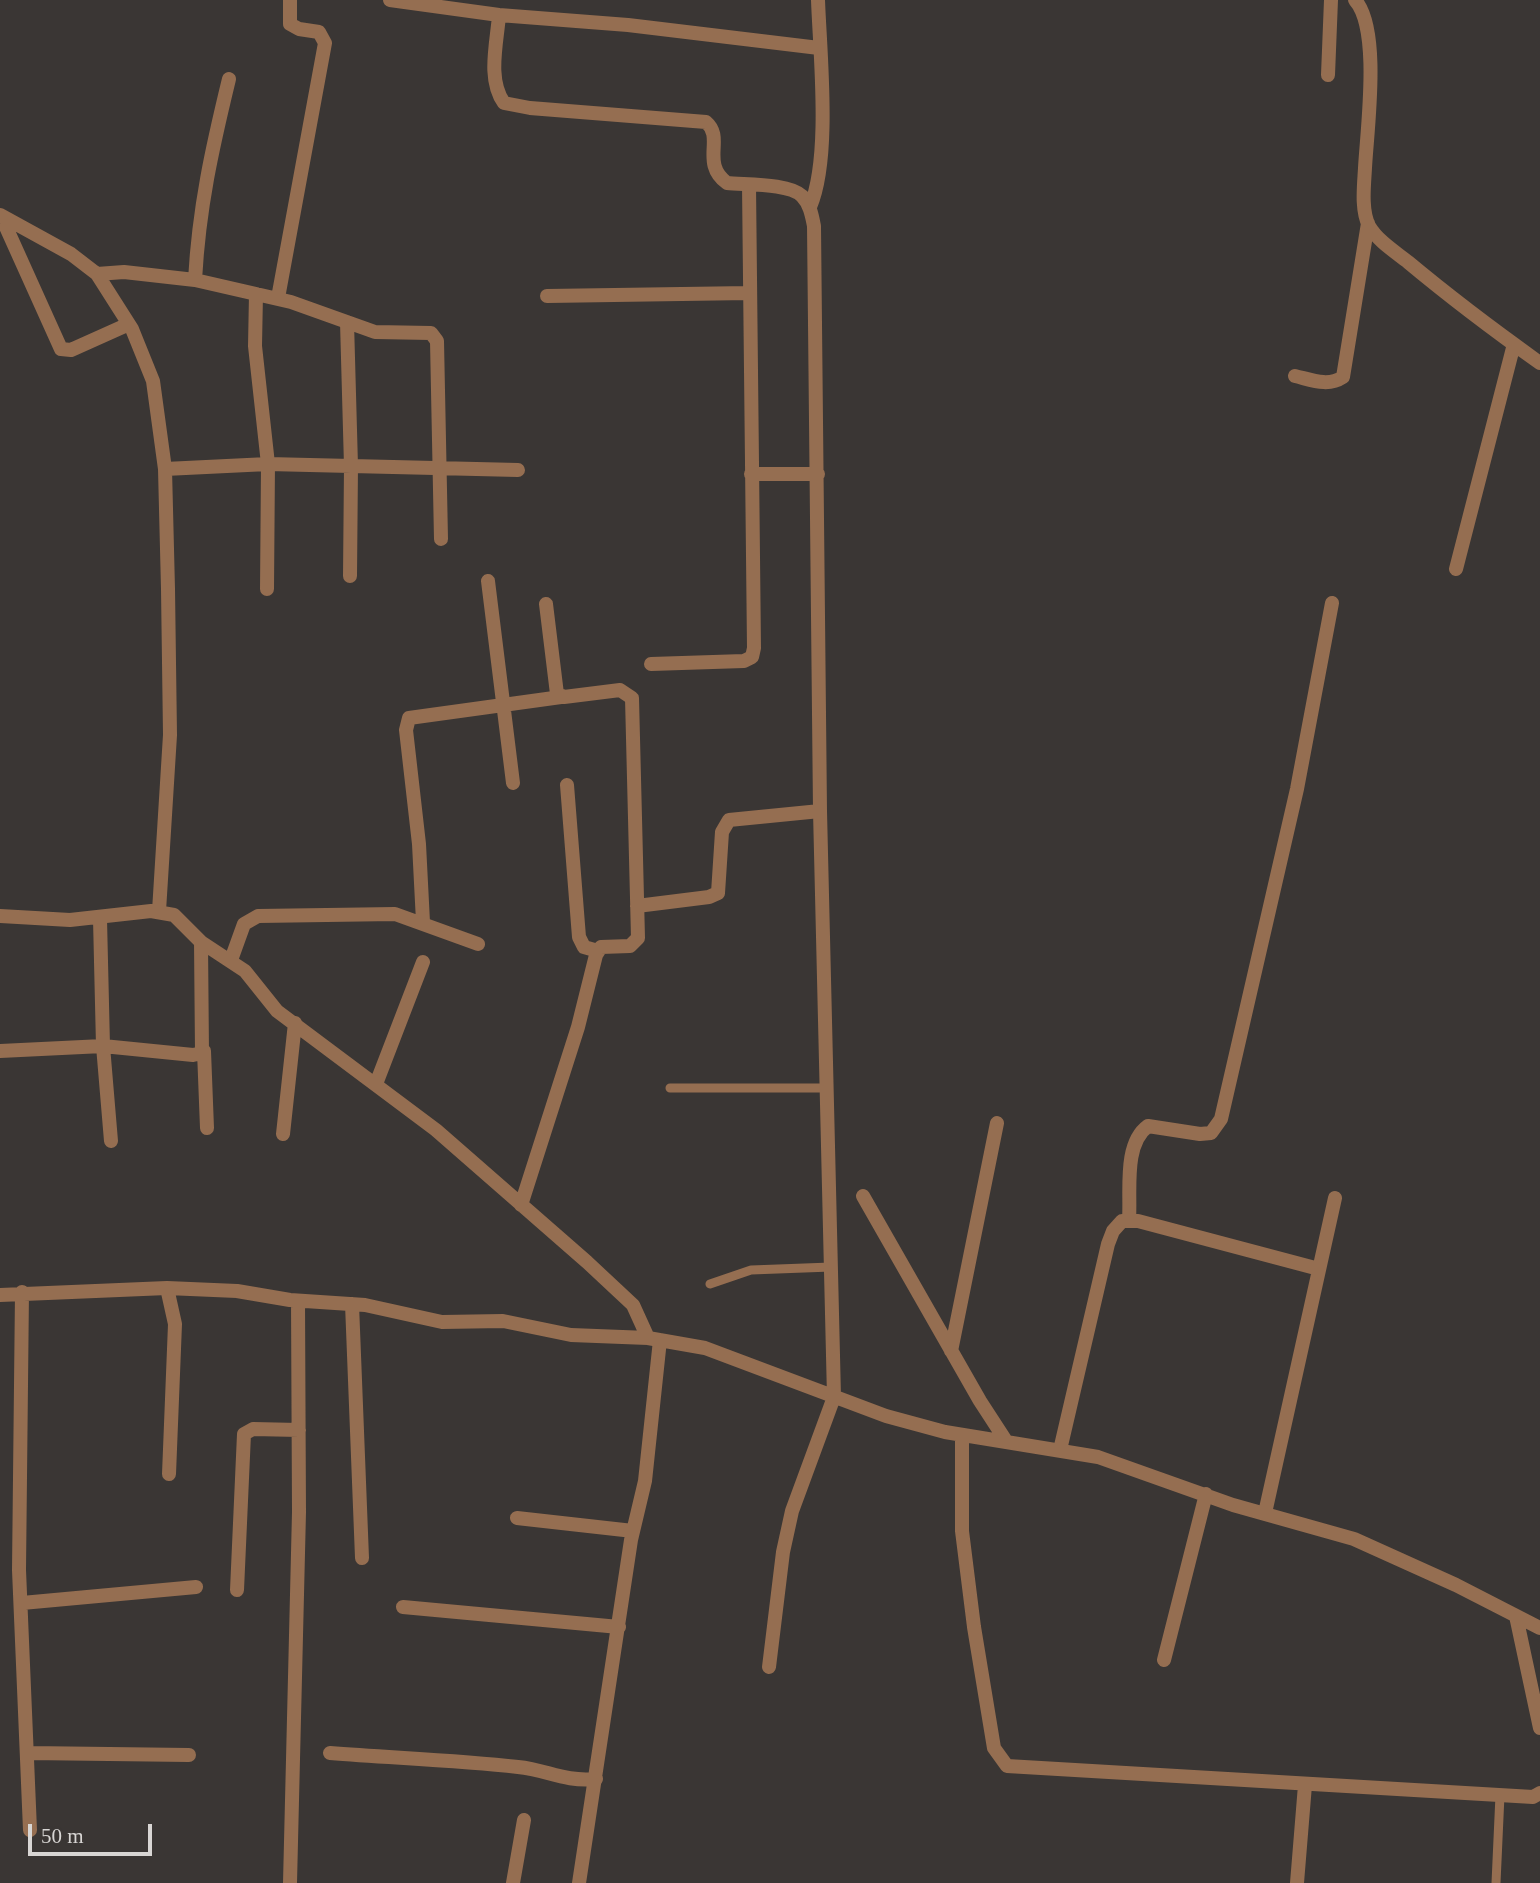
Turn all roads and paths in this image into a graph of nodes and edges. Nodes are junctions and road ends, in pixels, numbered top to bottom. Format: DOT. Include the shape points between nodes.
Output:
graph roads {
  1 [pos="290,0"];
  2 [pos="390,0"];
  3 [pos="818,0"];
  4 [pos="1331,0"];
  5 [pos="1355,0"];
  6 [pos="410,1"];
  7 [pos="499,15"];
  8 [pos="819,48"];
  9 [pos="1328,75"];
  10 [pos="229,79"];
  11 [pos="749,185"];
  12 [pos="810,207"];
  13 [pos="1368,223"];
  14 [pos="4,224"];
  15 [pos="97,274"];
  16 [pos="195,280"];
  17 [pos="749,293"];
  18 [pos="256,294"];
  19 [pos="547,296"];
  20 [pos="278,298"];
  21 [pos="347,322"];
  22 [pos="129,324"];
  23 [pos="1514,344"];
  24 [pos="1540,363"];
  25 [pos="1295,376"];
  26 [pos="268,464"];
  27 [pos="351,466"];
  28 [pos="440,468"];
  29 [pos="165,469"];
  30 [pos="518,470"];
  31 [pos="751,474"];
  32 [pos="818,474"];
  33 [pos="442,539"];
  34 [pos="1456,569"];
  35 [pos="350,576"];
  36 [pos="488,581"];
  37 [pos="267,589"];
  38 [pos="1332,603"];
  39 [pos="546,604"];
  40 [pos="651,664"];
  41 [pos="561,697"];
  42 [pos="505,704"];
  43 [pos="513,783"];
  44 [pos="567,785"];
  45 [pos="820,811"];
  46 [pos="637,906"];
  47 [pos="159,911"];
  48 [pos="0,916"];
  49 [pos="100,919"];
  50 [pos="423,922"];
  51 [pos="201,942"];
  52 [pos="478,944"];
  53 [pos="598,951"];
  54 [pos="231,960"];
  55 [pos="423,962"];
  56 [pos="295,1023"];
  57 [pos="103,1046"];
  58 [pos="0,1051"];
  59 [pos="204,1051"];
  60 [pos="376,1084"];
  61 [pos="670,1088"];
  62 [pos="827,1088"];
  63 [pos="997,1123"];
  64 [pos="207,1128"];
  65 [pos="283,1134"];
  66 [pos="111,1141"];
  67 [pos="863,1196"];
  68 [pos="1335,1198"];
  69 [pos="520,1205"];
  70 [pos="1129,1220"];
  71 [pos="831,1267"];
  72 [pos="1319,1269"];
  73 [pos="710,1284"];
  74 [pos="167,1288"];
  75 [pos="22,1292"];
  76 [pos="0,1295"];
  77 [pos="298,1301"];
  78 [pos="352,1304"];
  79 [pos="654,1339"];
  80 [pos="951,1351"];
  81 [pos="834,1397"];
  82 [pos="299,1430"];
  83 [pos="968,1435"];
  84 [pos="1006,1441"];
  85 [pos="1060,1450"];
  86 [pos="169,1474"];
  87 [pos="1206,1494"];
  88 [pos="1265,1513"];
  89 [pos="517,1518"];
  90 [pos="633,1531"];
  91 [pos="362,1558"];
  92 [pos="196,1587"];
  93 [pos="237,1590"];
  94 [pos="22,1602"];
  95 [pos="402,1607"];
  96 [pos="1516,1616"];
  97 [pos="619,1627"];
  98 [pos="1540,1628"];
  99 [pos="1164,1660"];
  100 [pos="769,1667"];
  101 [pos="1540,1728"];
  102 [pos="29,1753"];
  103 [pos="330,1754"];
  104 [pos="189,1755"];
  105 [pos="596,1780"];
  106 [pos="1305,1785"];
  107 [pos="1540,1793"];
  108 [pos="1500,1796"];
  109 [pos="524,1821"];
  110 [pos="30,1830"];
  111 [pos="290,1883"];
  112 [pos="513,1883"];
  113 [pos="579,1883"];
  114 [pos="1297,1883"];
  115 [pos="1496,1883"];
  1 -- 20 [label="street" via="290,24 319,32 325,43"];
  2 -- 6 [label="street"];
  3 -- 8 [label="street"];
  4 -- 9 [label="street"];
  5 -- 13 [label="street" via="1366,21 1370,75 1364,184"];
  6 -- 7 [label="street"];
  7 -- 8 [label="street"];
  7 -- 11 [label="street" via="494,78 504,103 706,121 714,133 712,158 718,177 727,183"];
  8 -- 12 [label="street" via="818,177"];
  10 -- 16 [label="street" via="205,177"];
  11 -- 12 [label="street" via="791,189"];
  11 -- 17 [label="street"];
  12 -- 32 [label="street" via="816,241"];
  13 -- 23 [label="street" via="1385,244"];
  13 -- 25 [label="street" via="1343,377 1325,383"];
  14 -- 15 [label="street" via="71,254"];
  14 -- 22 [label="street" via="61,349 71,350"];
  15 -- 16 [label="street" via="124,272"];
  15 -- 22 [label="street"];
  16 -- 18 [label="street"];
  17 -- 19 [label="street"];
  17 -- 31 [label="street"];
  18 -- 20 [label="street"];
  18 -- 26 [label="street" via="255,346"];
  20 -- 21 [label="street"];
  21 -- 27 [label="street"];
  21 -- 28 [label="street" via="387,334 426,331 435,335"];
  22 -- 29 [label="street" via="153,381"];
  23 -- 24 [label="street"];
  23 -- 34 [label="street"];
  26 -- 27 [label="street"];
  26 -- 29 [label="street"];
  26 -- 37 [label="street"];
  27 -- 28 [label="street"];
  27 -- 35 [label="street"];
  28 -- 30 [label="street"];
  28 -- 33 [label="street"];
  29 -- 47 [label="street" via="170,735"];
  31 -- 32 [label="street"];
  31 -- 40 [label="street" via="752,657"];
  32 -- 45 [label="street"];
  36 -- 42 [label="street"];
  38 -- 70 [label="street" via="1297,789 1222,1119 1211,1133 1148,1126 1141,1132 1132,1161"];
  39 -- 41 [label="street" via="556,691"];
  41 -- 42 [label="street"];
  41 -- 46 [label="street" via="620,690 632,698"];
  42 -- 43 [label="street"];
  42 -- 50 [label="street" via="419,715 406,723"];
  44 -- 53 [label="street" via="579,937 584,947"];
  45 -- 46 [label="street" via="729,820 722,832 718,892"];
  45 -- 62 [label="street"];
  46 -- 53 [label="street" via="634,945 605,946"];
  47 -- 49 [label="street"];
  47 -- 51 [label="street" via="182,920"];
  48 -- 49 [label="street"];
  49 -- 57 [label="street"];
  50 -- 52 [label="street"];
  50 -- 54 [label="street" via="380,912 258,916 244,924"];
  51 -- 54 [label="street"];
  51 -- 59 [label="street"];
  53 -- 69 [label="street"];
  54 -- 56 [label="street" via="277,1011"];
  55 -- 60 [label="street"];
  56 -- 60 [label="street"];
  56 -- 65 [label="street"];
  57 -- 58 [label="street"];
  57 -- 59 [label="street" via="193,1055"];
  57 -- 66 [label="street"];
  59 -- 64 [label="street"];
  60 -- 69 [label="street"];
  61 -- 62 [label="lane"];
  62 -- 71 [label="street"];
  63 -- 80 [label="street"];
  67 -- 80 [label="street"];
  68 -- 72 [label="street"];
  69 -- 79 [label="street" via="634,1306"];
  70 -- 72 [label="street"];
  70 -- 85 [label="street" via="1113,1231 1108,1244"];
  71 -- 73 [label="lane" via="751,1270"];
  71 -- 81 [label="street"];
  72 -- 88 [label="street"];
  74 -- 75 [label="street"];
  74 -- 77 [label="street" via="237,1291"];
  74 -- 86 [label="street" via="175,1324"];
  75 -- 76 [label="street"];
  75 -- 94 [label="street"];
  77 -- 78 [label="street"];
  77 -- 82 [label="street"];
  78 -- 79 [label="street" via="442,1322 503,1321 571,1335"];
  78 -- 91 [label="street"];
  79 -- 81 [label="street" via="705,1348"];
  79 -- 90 [label="street" via="645,1481"];
  80 -- 84 [label="street"];
  81 -- 83 [label="street" via="886,1416"];
  81 -- 100 [label="street" via="787,1532"];
  82 -- 93 [label="street" via="253,1429 244,1434"];
  82 -- 111 [label="street"];
  83 -- 84 [label="street"];
  83 -- 106 [label="street" via="962,1531 994,1748 1007,1766"];
  84 -- 85 [label="street"];
  85 -- 87 [label="street" via="1098,1457"];
  87 -- 88 [label="street"];
  87 -- 99 [label="street"];
  88 -- 96 [label="street" via="1354,1539"];
  89 -- 90 [label="street"];
  90 -- 97 [label="street"];
  92 -- 94 [label="street"];
  94 -- 102 [label="street"];
  95 -- 97 [label="street"];
  96 -- 98 [label="street"];
  96 -- 101 [label="street"];
  97 -- 105 [label="street"];
  102 -- 104 [label="street"];
  102 -- 110 [label="street"];
  103 -- 105 [label="street" via="506,1765 568,1780"];
  105 -- 113 [label="street"];
  106 -- 108 [label="street"];
  106 -- 114 [label="street"];
  107 -- 108 [label="street"];
  108 -- 115 [label="lane"];
  109 -- 112 [label="street"];
}
